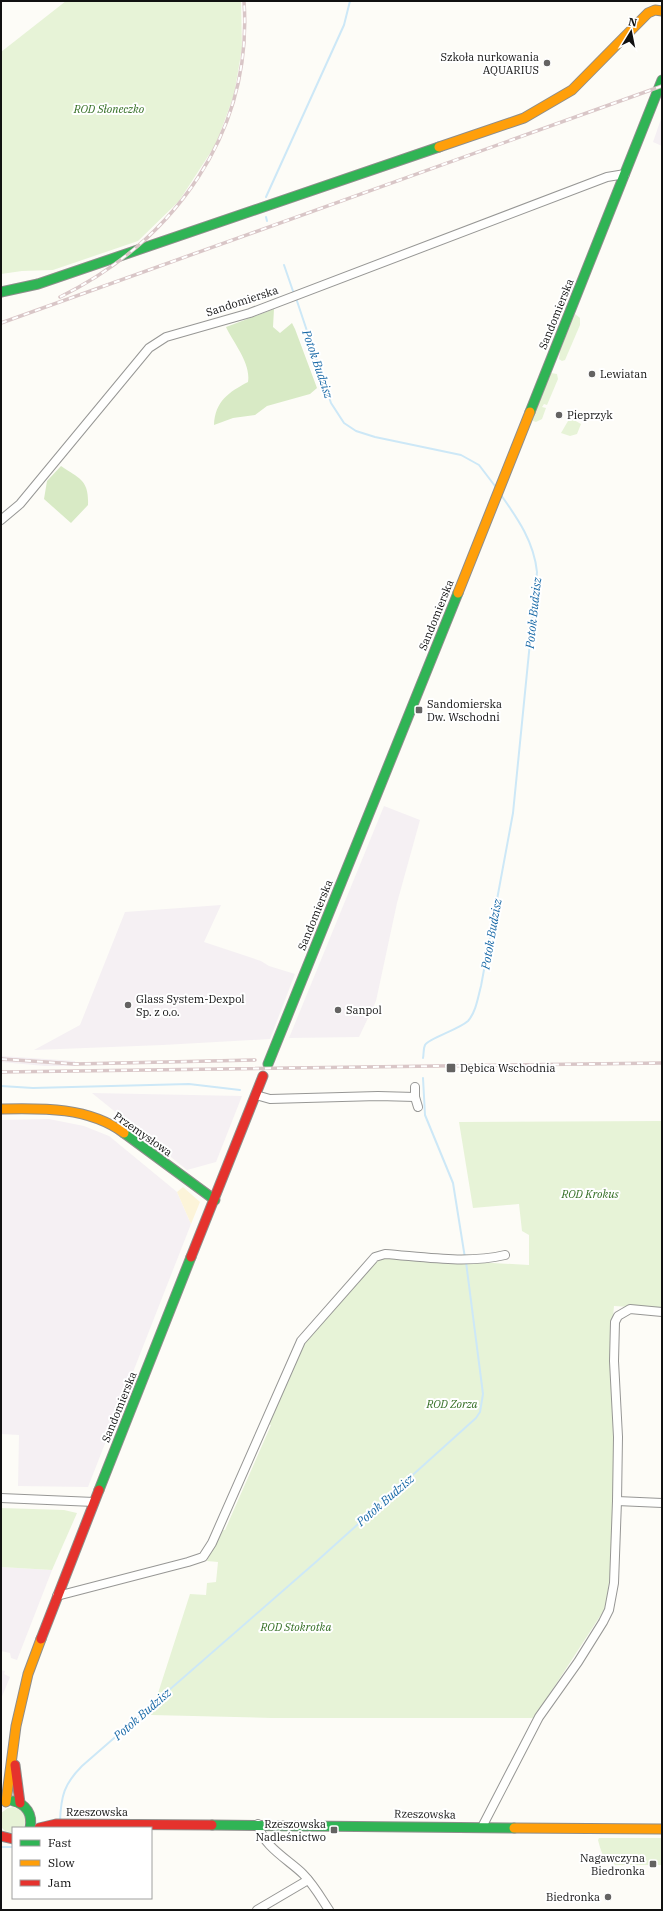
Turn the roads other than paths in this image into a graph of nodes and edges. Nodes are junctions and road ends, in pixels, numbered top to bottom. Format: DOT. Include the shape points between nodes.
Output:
graph roads {
  1 [pos="662,11"];
  2 [pos="662,80"];
  3 [pos="625,174"];
  4 [pos="2,290"];
  5 [pos="1,520"];
  6 [pos="268,1064"];
  7 [pos="263,1076"];
  8 [pos="415,1088"];
  9 [pos="256,1095"];
  10 [pos="415,1097"];
  11 [pos="418,1107"];
  12 [pos="1,1109"];
  13 [pos="215,1200"];
  14 [pos="505,1255"];
  15 [pos="662,1312"];
  16 [pos="1,1498"];
  17 [pos="617,1501"];
  18 [pos="94,1502"];
  19 [pos="662,1503"];
  20 [pos="58,1596"];
  21 [pos="13,1752"];
  22 [pos="1,1788"];
  23 [pos="4,1803"];
  24 [pos="20,1803"];
  25 [pos="31,1815"];
  26 [pos="61,1824"];
  27 [pos="258,1824"];
  28 [pos="482,1826"];
  29 [pos="30,1827"];
  30 [pos="44,1827"];
  31 [pos="662,1829"];
  32 [pos="1,1836"];
  33 [pos="12,1839"];
  34 [pos="308,1880"];
  35 [pos="257,1910"];
  36 [pos="329,1910"];
  1 -- 4 [label="street" via="655,10 645,16 572,90 524,118 38,284"];
  2 -- 3 [label="street, Sandomierska"];
  3 -- 5 [label="street, Sandomierska" via="607,177 250,313 166,337 149,348 20,504"];
  3 -- 6 [label="street, Sandomierska"];
  7 -- 9 [label="street, Sandomierska"];
  8 -- 10 [label="street"];
  9 -- 10 [label="street" via="270,1099"];
  9 -- 13 [label="street, Sandomierska"];
  10 -- 11 [label="street"];
  12 -- 13 [label="street, Przemysłowa" via="65,1110 102,1121 121,1131"];
  13 -- 18 [label="street, Sandomierska"];
  14 -- 20 [label="street" via="487,1259 459,1260 385,1254 372,1260 303,1337 212,1543 203,1557"];
  15 -- 17 [label="street" via="630,1309 618,1316 615,1322"];
  16 -- 18 [label="street"];
  17 -- 19 [label="street"];
  17 -- 28 [label="street" via="614,1576 609,1610 578,1662 532,1729"];
  18 -- 20 [label="street, Sandomierska"];
  20 -- 21 [label="street, Sandomierska" via="28,1674"];
  21 -- 22 [label="street"];
  21 -- 23 [label="street"];
  21 -- 24 [label="street"];
  23 -- 24 [label="street"];
  24 -- 25 [label="street"];
  25 -- 26 [label="street, Rzeszowska"];
  25 -- 29 [label="street"];
  26 -- 27 [label="street, Rzeszowska"];
  26 -- 30 [label="street, Rzeszowska"];
  27 -- 28 [label="street, Rzeszowska"];
  27 -- 34 [label="street" via="267,1842"];
  28 -- 31 [label="street, Rzeszowska"];
  32 -- 33 [label="street"];
  34 -- 35 [label="street"];
  34 -- 36 [label="street"];
}
